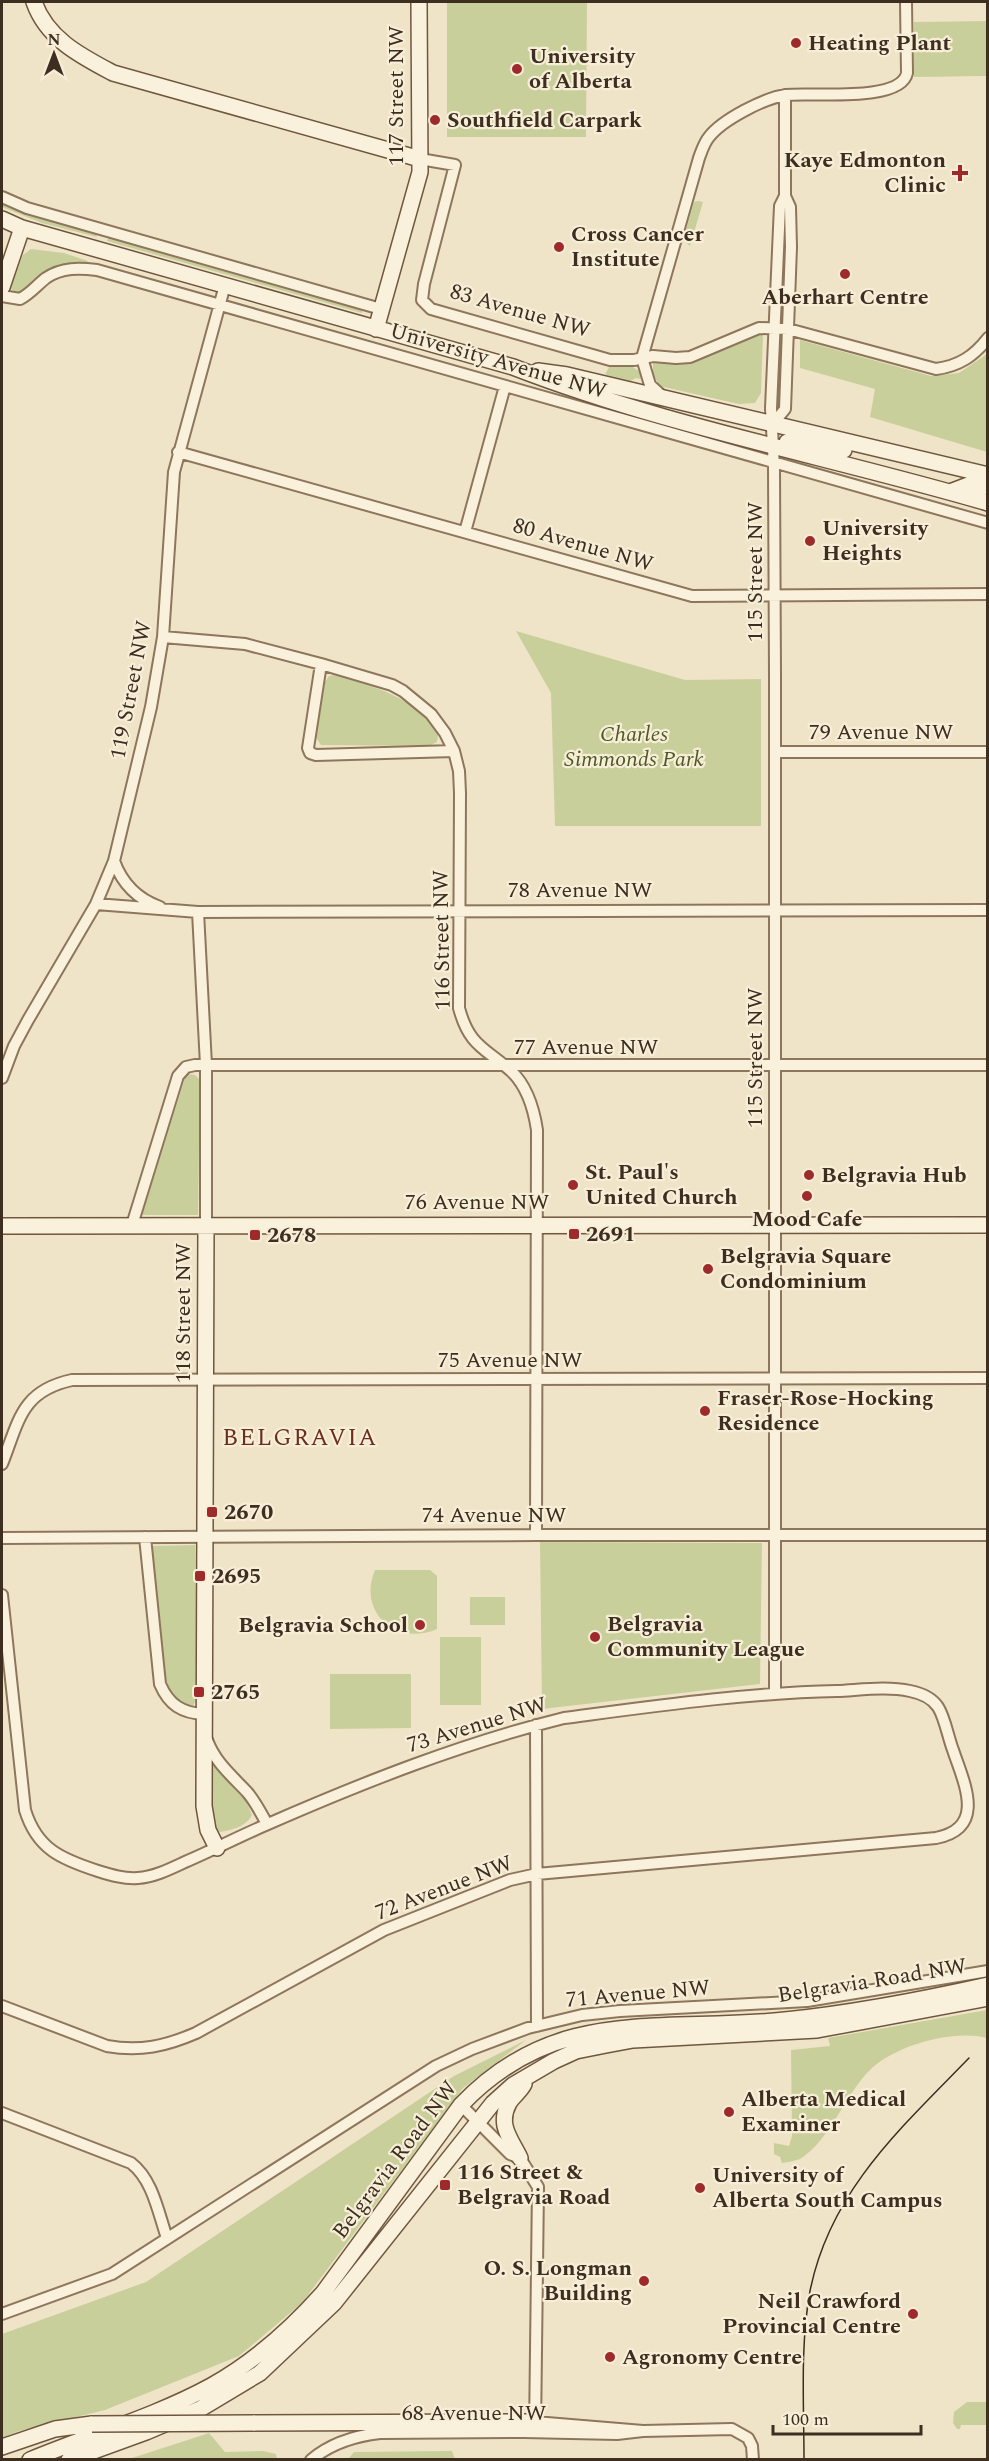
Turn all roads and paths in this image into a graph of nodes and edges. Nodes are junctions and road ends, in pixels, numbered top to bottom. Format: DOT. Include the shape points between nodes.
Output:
graph roads {
  1 [pos="34,2"];
  2 [pos="419,2"];
  3 [pos="906,2"];
  4 [pos="786,95"];
  5 [pos="420,159"];
  6 [pos="784,196"];
  7 [pos="2,197"];
  8 [pos="2,219"];
  9 [pos="22,228"];
  10 [pos="103,230"];
  11 [pos="98,250"];
  12 [pos="225,285"];
  13 [pos="2,287"];
  14 [pos="2,296"];
  15 [pos="220,305"];
  16 [pos="381,309"];
  17 [pos="774,328"];
  18 [pos="376,329"];
  19 [pos="788,329"];
  20 [pos="987,338"];
  21 [pos="642,358"];
  22 [pos="513,367"];
  23 [pos="505,386"];
  24 [pos="664,398"];
  25 [pos="665,416"];
  26 [pos="773,424"];
  27 [pos="888,451"];
  28 [pos="178,452"];
  29 [pos="774,454"];
  30 [pos="987,475"];
  31 [pos="987,487"];
  32 [pos="950,492"];
  33 [pos="987,503"];
  34 [pos="987,523"];
  35 [pos="465,532"];
  36 [pos="987,594"];
  37 [pos="775,596"];
  38 [pos="163,637"];
  39 [pos="321,664"];
  40 [pos="454,751"];
  41 [pos="775,752"];
  42 [pos="987,752"];
  43 [pos="114,861"];
  44 [pos="96,904"];
  45 [pos="459,909"];
  46 [pos="774,910"];
  47 [pos="987,910"];
  48 [pos="172,911"];
  49 [pos="198,912"];
  50 [pos="206,1065"];
  51 [pos="987,1065"];
  52 [pos="505,1066"];
  53 [pos="774,1066"];
  54 [pos="2,1078"];
  55 [pos="206,1224"];
  56 [pos="132,1225"];
  57 [pos="537,1225"];
  58 [pos="987,1225"];
  59 [pos="2,1226"];
  60 [pos="775,1226"];
  61 [pos="987,1378"];
  62 [pos="536,1379"];
  63 [pos="776,1379"];
  64 [pos="205,1381"];
  65 [pos="2,1464"];
  66 [pos="775,1534"];
  67 [pos="536,1535"];
  68 [pos="987,1535"];
  69 [pos="205,1536"];
  70 [pos="145,1537"];
  71 [pos="2,1538"];
  72 [pos="2,1595"];
  73 [pos="775,1693"];
  74 [pos="204,1714"];
  75 [pos="536,1725"];
  76 [pos="204,1731"];
  77 [pos="964,1823"];
  78 [pos="267,1824"];
  79 [pos="217,1848"];
  80 [pos="537,1874"];
  81 [pos="987,1971"];
  82 [pos="987,1985"];
  83 [pos="987,1998"];
  84 [pos="2,2006"];
  85 [pos="537,2025"];
  86 [pos="530,2074"];
  87 [pos="461,2105"];
  88 [pos="2,2113"];
  89 [pos="476,2122"];
  90 [pos="520,2158"];
  91 [pos="167,2238"];
  92 [pos="2,2314"];
  93 [pos="535,2427"];
  94 [pos="2,2446"];
  95 [pos="30,2460"];
  96 [pos="69,2460"];
  97 [pos="311,2460"];
  98 [pos="753,2460"];
  1 -- 5 [label="main road, 83 Avenue NW" via="46,25 73,52 113,73"];
  2 -- 5 [label="main road, 117 Street NW"];
  3 -- 4 [label="street" via="907,73 900,84 864,93"];
  4 -- 6 [label="street, 115 Street NW"];
  4 -- 21 [label="street" via="768,100 728,122 710,135 703,147"];
  5 -- 16 [label="main road, 117 Street NW" via="420,172"];
  5 -- 21 [label="street, 83 Avenue NW" via="455,165 424,284 425,305 610,360"];
  6 -- 17 [label="street, 115 Street NW" via="780,206"];
  6 -- 19 [label="street, 115 Street NW" via="790,207 792,247"];
  7 -- 10 [label="street, University Avenue NW"];
  8 -- 9 [label="main road, University Avenue NW"];
  9 -- 11 [label="main road, University Avenue NW"];
  9 -- 13 [label="main road"];
  10 -- 11 [label="street"];
  10 -- 16 [label="street, University Avenue NW"];
  11 -- 12 [label="main road, University Avenue NW"];
  12 -- 15 [label="street, 119 Street NW"];
  12 -- 18 [label="main road, University Avenue NW"];
  14 -- 15 [label="street, University Avenue NW" via="20,299 53,274 82,268"];
  15 -- 23 [label="street, University Avenue NW"];
  15 -- 28 [label="street, 119 Street NW"];
  16 -- 18 [label="main road, 117 Street NW"];
  17 -- 19 [label="street"];
  17 -- 21 [label="street" via="759,328 690,357"];
  17 -- 26 [label="street, 115 Street NW"];
  18 -- 22 [label="main road, University Avenue NW"];
  19 -- 20 [label="street" via="936,369 970,357"];
  19 -- 26 [label="street, 115 Street NW" via="785,409"];
  21 -- 24 [label="street" via="650,385"];
  22 -- 24 [label="main road, University Avenue NW" via="567,375"];
  22 -- 25 [label="main road, University Avenue NW" via="563,387"];
  23 -- 29 [label="street, University Avenue NW"];
  23 -- 35 [label="street"];
  24 -- 26 [label="main road, University Avenue NW"];
  25 -- 26 [label="main road" via="696,416 757,430"];
  25 -- 29 [label="main road, University Avenue NW"];
  26 -- 27 [label="main road, University Avenue NW"];
  26 -- 29 [label="street, 115 Street NW"];
  27 -- 29 [label="main road" via="866,454 792,442"];
  27 -- 30 [label="main road, University Avenue NW"];
  28 -- 35 [label="street, 80 Avenue NW"];
  28 -- 38 [label="street, 119 Street NW" via="171,494"];
  29 -- 32 [label="main road, University Avenue NW"];
  29 -- 34 [label="street, University Avenue NW"];
  29 -- 37 [label="street, 115 Street NW"];
  31 -- 32 [label="main road" via="971,484"];
  32 -- 33 [label="main road, University Avenue NW"];
  35 -- 37 [label="street, 80 Avenue NW" via="692,596"];
  36 -- 37 [label="street, 80 Avenue NW"];
  37 -- 41 [label="street, 115 Street NW"];
  38 -- 39 [label="street" via="245,644"];
  38 -- 43 [label="street, 119 Street NW" via="151,707"];
  39 -- 40 [label="street" via="403,691 431,714"];
  39 -- 40 [label="street" via="310,753"];
  40 -- 45 [label="street, 116 Street NW" via="460,793"];
  41 -- 42 [label="street, 79 Avenue NW"];
  41 -- 46 [label="street, 115 Street NW"];
  43 -- 44 [label="street, 119 Street NW"];
  43 -- 48 [label="street, 78 Avenue NW" via="119,876 137,896"];
  44 -- 48 [label="street, 78 Avenue NW"];
  44 -- 54 [label="street, 119 Street NW" via="28,1020"];
  45 -- 46 [label="street, 78 Avenue NW"];
  45 -- 49 [label="street, 78 Avenue NW"];
  45 -- 52 [label="street, 116 Street NW" via="458,997 462,1018 476,1044"];
  46 -- 47 [label="street, 78 Avenue NW"];
  46 -- 53 [label="street, 115 Street NW"];
  48 -- 49 [label="street, 78 Avenue NW"];
  49 -- 50 [label="street, 118 Street NW"];
  50 -- 52 [label="street, 77 Avenue NW"];
  50 -- 55 [label="street, 118 Street NW"];
  50 -- 56 [label="street, 77 Avenue NW" via="186,1067 178,1076"];
  51 -- 53 [label="street, 77 Avenue NW"];
  52 -- 53 [label="street, 77 Avenue NW"];
  52 -- 57 [label="street, 116 Street NW" via="525,1090 536,1120"];
  53 -- 60 [label="street, 115 Street NW"];
  55 -- 56 [label="main road, 76 Avenue NW"];
  55 -- 57 [label="main road, 76 Avenue NW"];
  55 -- 64 [label="main road, 118 Street NW"];
  56 -- 59 [label="main road, 76 Avenue NW"];
  57 -- 60 [label="main road, 76 Avenue NW"];
  57 -- 62 [label="street, 116 Street NW"];
  58 -- 60 [label="main road, 76 Avenue NW"];
  60 -- 63 [label="street, 115 Street NW"];
  61 -- 63 [label="street, 75 Avenue NW"];
  62 -- 63 [label="street, 75 Avenue NW"];
  62 -- 64 [label="street, 75 Avenue NW"];
  62 -- 67 [label="street, 116 Street NW"];
  63 -- 66 [label="street, 115 Street NW"];
  64 -- 65 [label="street, 75 Avenue NW" via="72,1380 52,1384 35,1394 21,1416"];
  64 -- 69 [label="main road, 118 Street NW"];
  66 -- 67 [label="street, 74 Avenue NW"];
  66 -- 68 [label="street, 74 Avenue NW"];
  66 -- 73 [label="street, 115 Street NW"];
  67 -- 69 [label="street, 74 Avenue NW"];
  69 -- 70 [label="street, 74 Avenue NW"];
  69 -- 74 [label="main road, 118 Street NW"];
  70 -- 71 [label="street, 74 Avenue NW"];
  70 -- 74 [label="street" via="160,1684 179,1710"];
  72 -- 79 [label="street, 73 Avenue NW" via="25,1810 40,1841 52,1852 83,1866 129,1879 150,1876"];
  73 -- 75 [label="street, 73 Avenue NW" via="564,1718"];
  73 -- 77 [label="street, 73 Avenue NW" via="909,1691 923,1695 941,1714 968,1796"];
  74 -- 76 [label="main road, 118 Street NW"];
  75 -- 78 [label="street, 73 Avenue NW" via="405,1768"];
  75 -- 80 [label="street"];
  76 -- 78 [label="street, 118 Street NW" via="212,1752 248,1794"];
  76 -- 79 [label="main road, 118 Street NW" via="204,1806 208,1830"];
  77 -- 80 [label="street, 72 Avenue NW" via="949,1836 936,1838"];
  78 -- 79 [label="street, 73 Avenue NW"];
  80 -- 84 [label="street, 72 Avenue NW" via="510,1880 384,1930 196,2033 158,2047 107,2046"];
  80 -- 85 [label="street"];
  81 -- 85 [label="street, 71 Avenue NW" via="807,2001 620,2011"];
  82 -- 87 [label="main road, Belgravia Road NW" via="784,2020 586,2033 558,2040 521,2057 477,2088"];
  83 -- 86 [label="main road, Belgravia Road NW" via="818,2030 633,2040 576,2051"];
  85 -- 91 [label="street, 71 Avenue NW" via="436,2066"];
  86 -- 89 [label="main road, Belgravia Road NW" via="513,2085"];
  86 -- 90 [label="main road" via="509,2104 503,2122"];
  87 -- 89 [label="street"];
  87 -- 95 [label="main road, Belgravia Road NW" via="342,2270 273,2342 212,2385 168,2407"];
  88 -- 91 [label="street" via="131,2163 147,2180"];
  89 -- 90 [label="street" via="510,2154"];
  89 -- 96 [label="main road, Belgravia Road NW" via="334,2303 260,2373 200,2409"];
  90 -- 93 [label="street" via="538,2187"];
  91 -- 92 [label="street, 71 Avenue NW" via="112,2274"];
  93 -- 94 [label="main road, bridge" via="92,2424 56,2429"];
  93 -- 97 [label="street, 68 Avenue NW" via="367,2435 328,2447"];
  93 -- 98 [label="street, 68 Avenue NW" via="643,2431 728,2428 741,2432 750,2442"];
}
